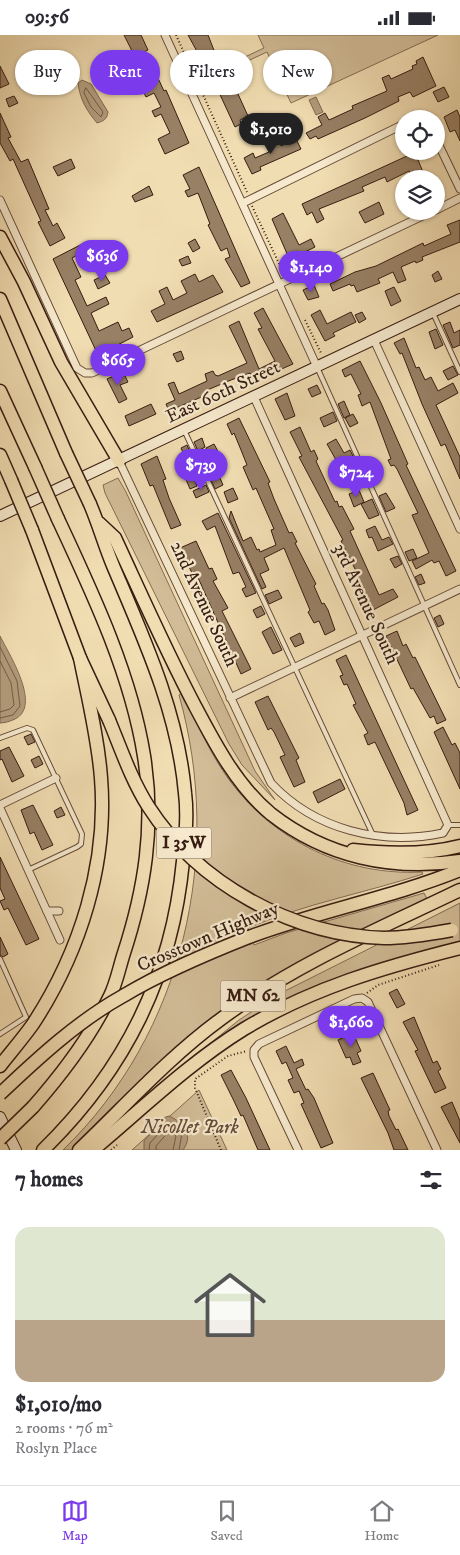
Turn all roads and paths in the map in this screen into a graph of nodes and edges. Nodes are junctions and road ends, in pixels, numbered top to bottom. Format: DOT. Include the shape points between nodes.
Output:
graph roads {
  1 [pos="165,35"];
  2 [pos="176,35"];
  3 [pos="395,128"];
  4 [pos="445,158"];
  5 [pos="460,189"];
  6 [pos="247,192"];
  7 [pos="460,198"];
  8 [pos="0,200"];
  9 [pos="243,203"];
  10 [pos="252,206"];
  11 [pos="445,206"];
  12 [pos="414,220"];
  13 [pos="0,237"];
  14 [pos="284,274"];
  15 [pos="279,284"];
  16 [pos="0,299"];
  17 [pos="460,299"];
  18 [pos="432,312"];
  19 [pos="303,315"];
  20 [pos="374,340"];
  21 [pos="320,353"];
  22 [pos="316,367"];
  23 [pos="460,372"];
  24 [pos="0,391"];
  25 [pos="254,397"];
  26 [pos="184,430"];
  27 [pos="0,455"];
  28 [pos="119,461"];
  29 [pos="0,516"];
  30 [pos="98,521"];
  31 [pos="460,529"];
  32 [pos="460,589"];
  33 [pos="424,606"];
  34 [pos="363,635"];
  35 [pos="80,658"];
  36 [pos="295,667"];
  37 [pos="460,685"];
  38 [pos="230,697"];
  39 [pos="0,738"];
  40 [pos="56,778"];
  41 [pos="0,807"];
  42 [pos="448,825"];
  43 [pos="460,825"];
  44 [pos="373,835"];
  45 [pos="308,838"];
  46 [pos="460,845"];
  47 [pos="460,861"];
  48 [pos="28,870"];
  49 [pos="460,870"];
  50 [pos="460,890"];
  51 [pos="47,911"];
  52 [pos="59,911"];
  53 [pos="457,929"];
  54 [pos="60,940"];
  55 [pos="460,948"];
  56 [pos="0,959"];
  57 [pos="442,964"];
  58 [pos="365,1000"];
  59 [pos="0,1034"];
  60 [pos="254,1054"];
  61 [pos="0,1065"];
  62 [pos="0,1093"];
  63 [pos="0,1117"];
  64 [pos="0,1139"];
  65 [pos="46,1146"];
  66 [pos="16,1150"];
  67 [pos="79,1150"];
  68 [pos="93,1150"];
  69 [pos="222,1150"];
  70 [pos="298,1150"];
  71 [pos="437,1150"];
  1 -- 9 [label="street"];
  2 -- 6 [label="path"];
  3 -- 9 [label="street"];
  4 -- 5 [label="street"];
  7 -- 11 [label="street"];
  8 -- 15 [label="street" via="77,367 84,373 95,373"];
  9 -- 15 [label="street"];
  10 -- 14 [label="path"];
  12 -- 15 [label="street"];
  13 -- 28 [label="highway" via="61,362"];
  15 -- 22 [label="street"];
  16 -- 30 [label="highway, I 35W, bridge"];
  17 -- 18 [label="street, East 60th Street"];
  18 -- 20 [label="street, East 60th Street"];
  18 -- 23 [label="lane"];
  19 -- 21 [label="path" via="322,351"];
  20 -- 22 [label="street, East 60th Street"];
  20 -- 31 [label="street"];
  22 -- 25 [label="street, East 60th Street"];
  22 -- 33 [label="lane"];
  24 -- 64 [label="highway, I 35W, bridge" via="108,635 130,695 144,755 150,815 144,876 130,935 110,995 75,1055 33,1107"];
  25 -- 26 [label="street, East 60th Street"];
  25 -- 34 [label="street, 3rd Avenue South"];
  26 -- 28 [label="street, East 60th Street"];
  26 -- 36 [label="lane"];
  27 -- 35 [label="highway, bridge"];
  28 -- 29 [label="street, East 60th Street"];
  28 -- 38 [label="street, 2nd Avenue South"];
  30 -- 45 [label="highway" via="115,538 212,739 239,779 270,813"];
  30 -- 65 [label="highway, I 35W" via="107,551 158,673 173,724 186,794 186,829 180,890 166,949 147,1007 110,1073 81,1110"];
  32 -- 33 [label="street"];
  33 -- 34 [label="street"];
  33 -- 37 [label="lane"];
  34 -- 36 [label="street"];
  34 -- 42 [label="street, 3rd Avenue South"];
  35 -- 53 [label="highway, bridge" via="148,805 170,835 239,895 274,913 334,931 384,938"];
  35 -- 61 [label="highway" via="94,724 101,779 96,871 81,928 47,1001"];
  36 -- 38 [label="street"];
  36 -- 44 [label="lane"];
  38 -- 44 [label="street, 2nd Avenue South" via="271,783 294,804 329,824"];
  39 -- 40 [label="lane" via="27,728 33,730"];
  40 -- 41 [label="street"];
  40 -- 48 [label="lane" via="82,834 81,844"];
  41 -- 48 [label="street"];
  42 -- 43 [label="lane"];
  42 -- 44 [label="street, 2nd Avenue South" via="443,833 424,837"];
  45 -- 46 [label="highway" via="353,850 392,854"];
  45 -- 47 [label="highway" via="339,853 376,863 410,866"];
  48 -- 51 [label="street"];
  49 -- 62 [label="highway, Crosstown Highway, bridge" via="424,884 282,925 171,971 122,996 48,1051"];
  50 -- 67 [label="highway, MN 62" via="306,965 250,998 186,1047"];
  51 -- 52 [label="street"];
  51 -- 54 [label="street"];
  55 -- 68 [label="highway" via="362,974 268,1015 186,1071"];
  56 -- 59 [label="lane" via="26,1017"];
  57 -- 58 [label="path" via="371,988"];
  58 -- 60 [label="street" via="354,999 259,1044"];
  58 -- 71 [label="street"];
  60 -- 69 [label="path" via="228,1055 195,1079 195,1088"];
  60 -- 70 [label="street"];
  63 -- 66 [label="street"];
}
